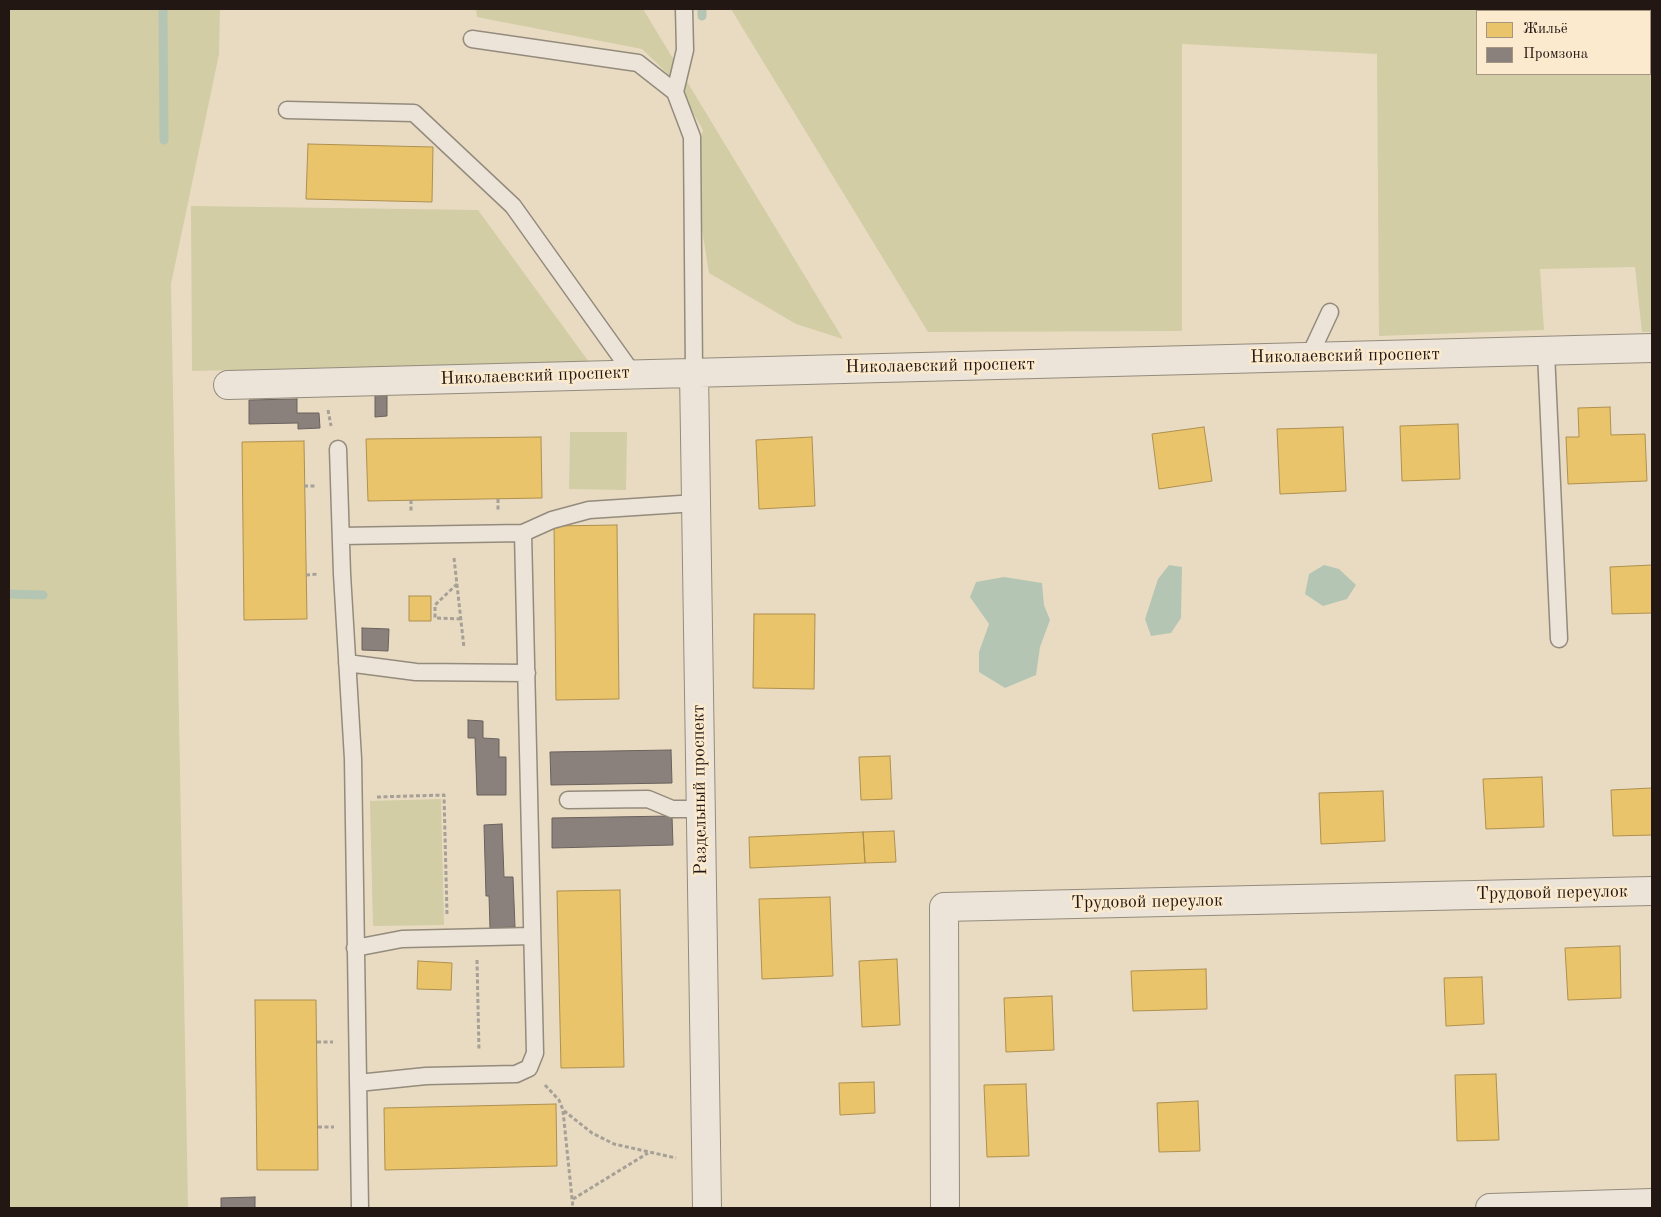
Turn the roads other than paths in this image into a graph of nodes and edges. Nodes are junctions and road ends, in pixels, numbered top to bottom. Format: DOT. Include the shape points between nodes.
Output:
graph roads {
  1 [pos="684,9"];
  2 [pos="472,39"];
  3 [pos="674,92"];
  4 [pos="287,110"];
  5 [pos="1330,312"];
  6 [pos="1652,348"];
  7 [pos="1546,352"];
  8 [pos="1309,357"];
  9 [pos="694,372"];
  10 [pos="633,374"];
  11 [pos="228,385"];
  12 [pos="338,449"];
  13 [pos="696,503"];
  14 [pos="524,533"];
  15 [pos="341,536"];
  16 [pos="1559,638"];
  17 [pos="347,663"];
  18 [pos="526,673"];
  19 [pos="568,800"];
  20 [pos="701,809"];
  21 [pos="1652,891"];
  22 [pos="532,936"];
  23 [pos="356,948"];
  24 [pos="358,1083"];
  25 [pos="1652,1203"];
  26 [pos="360,1208"];
  27 [pos="707,1208"];
  28 [pos="945,1208"];
  29 [pos="1490,1208"];
  1 -- 3 [label="lane" via="685,50"];
  2 -- 3 [label="lane" via="638,63"];
  3 -- 9 [label="lane" via="692,137"];
  4 -- 10 [label="lane" via="414,113 513,206"];
  5 -- 8 [label="lane"];
  6 -- 7 [label="street, Николаевский проспект"];
  7 -- 8 [label="street, Николаевский проспект"];
  7 -- 16 [label="lane"];
  8 -- 9 [label="street, Николаевский проспект"];
  9 -- 10 [label="street, Николаевский проспект"];
  9 -- 13 [label="street, Раздельный проспект"];
  10 -- 11 [label="street, Николаевский проспект"];
  12 -- 15 [label="lane"];
  13 -- 14 [label="lane" via="589,510 552,520"];
  13 -- 20 [label="street, Раздельный проспект"];
  14 -- 15 [label="lane"];
  14 -- 18 [label="lane"];
  15 -- 17 [label="lane"];
  17 -- 18 [label="lane" via="416,672"];
  17 -- 23 [label="lane" via="354,798"];
  18 -- 22 [label="lane"];
  19 -- 20 [label="lane" via="648,799 672,809"];
  20 -- 27 [label="street, Раздельный проспект"];
  21 -- 28 [label="street, Трудовой переулок" via="944,907"];
  22 -- 23 [label="lane" via="402,939"];
  22 -- 24 [label="lane" via="535,1054 529,1068 516,1074 426,1076"];
  23 -- 24 [label="lane"];
  24 -- 26 [label="lane"];
  25 -- 29 [label="street"];
}
